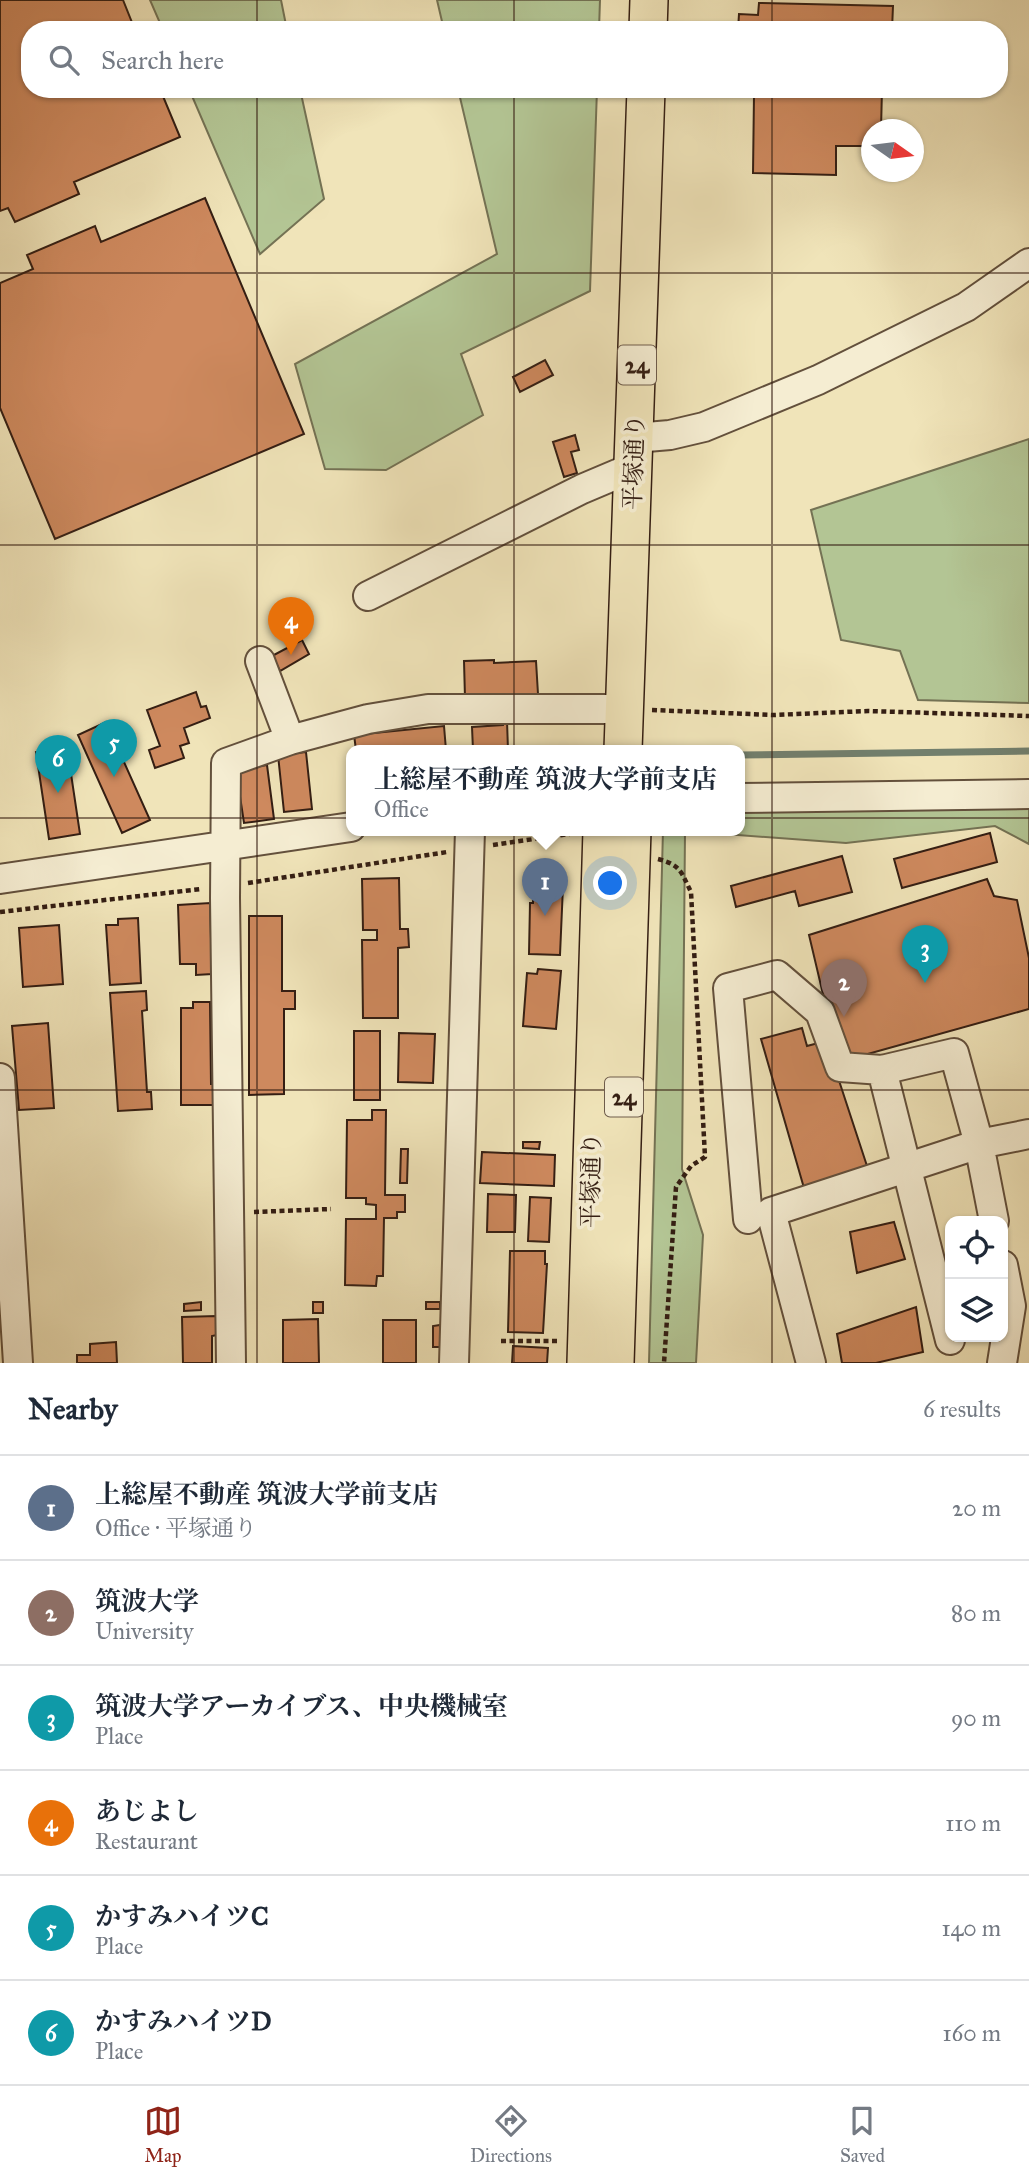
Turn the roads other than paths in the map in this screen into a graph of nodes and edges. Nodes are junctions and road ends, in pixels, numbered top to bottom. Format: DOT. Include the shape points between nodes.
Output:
graph roads {
  1 [pos="649,0"];
  2 [pos="648,21"];
  3 [pos="646,98"];
  4 [pos="1029,263"];
  5 [pos="634,452"];
  6 [pos="369,596"];
  7 [pos="260,661"];
  8 [pos="625,709"];
  9 [pos="290,740"];
  10 [pos="623,745"];
  11 [pos="1029,794"];
  12 [pos="745,798"];
  13 [pos="346,828"];
  14 [pos="591,836"];
  15 [pos="632,836"];
  16 [pos="470,839"];
  17 [pos="226,845"];
  18 [pos="0,879"];
  19 [pos="882,1070"];
  20 [pos="0,1078"];
  21 [pos="1029,1135"];
  22 [pos="979,1144"];
  23 [pos="907,1169"];
  24 [pos="993,1216"];
  25 [pos="750,1218"];
  26 [pos="1008,1276"];
  27 [pos="1020,1304"];
  28 [pos="945,1320"];
  29 [pos="574,1352"];
  30 [pos="18,1363"];
  31 [pos="231,1363"];
  32 [pos="454,1363"];
  33 [pos="615,1363"];
  34 [pos="811,1363"];
  35 [pos="1002,1363"];
  1 -- 2 [label="main road"];
  3 -- 5 [label="main road, 平塚通り / 24"];
  4 -- 5 [label="street" via="966,307 818,380"];
  5 -- 6 [label="street" via="583,489"];
  5 -- 8 [label="main road, 平塚通り / 24"];
  7 -- 9 [label="street"];
  8 -- 9 [label="street" via="428,709"];
  8 -- 10 [label="main road, 平塚通り / 24"];
  9 -- 17 [label="street" via="226,764"];
  11 -- 12 [label="street"];
  13 -- 17 [label="street"];
  14 -- 29 [label="main road, 平塚通り / 24"];
  15 -- 33 [label="main road, 平塚通り / 24"];
  16 -- 32 [label="street"];
  17 -- 18 [label="street"];
  17 -- 31 [label="street"];
  19 -- 22 [label="street" via="954,1053"];
  19 -- 23 [label="street"];
  19 -- 25 [label="street" via="840,1068 820,1012 777,975 728,988"];
  20 -- 30 [label="street"];
  21 -- 22 [label="street"];
  22 -- 23 [label="street"];
  22 -- 24 [label="street"];
  23 -- 25 [label="street"];
  23 -- 28 [label="street"];
  25 -- 34 [label="street"];
  26 -- 27 [label="street"];
  27 -- 35 [label="street"];
}
